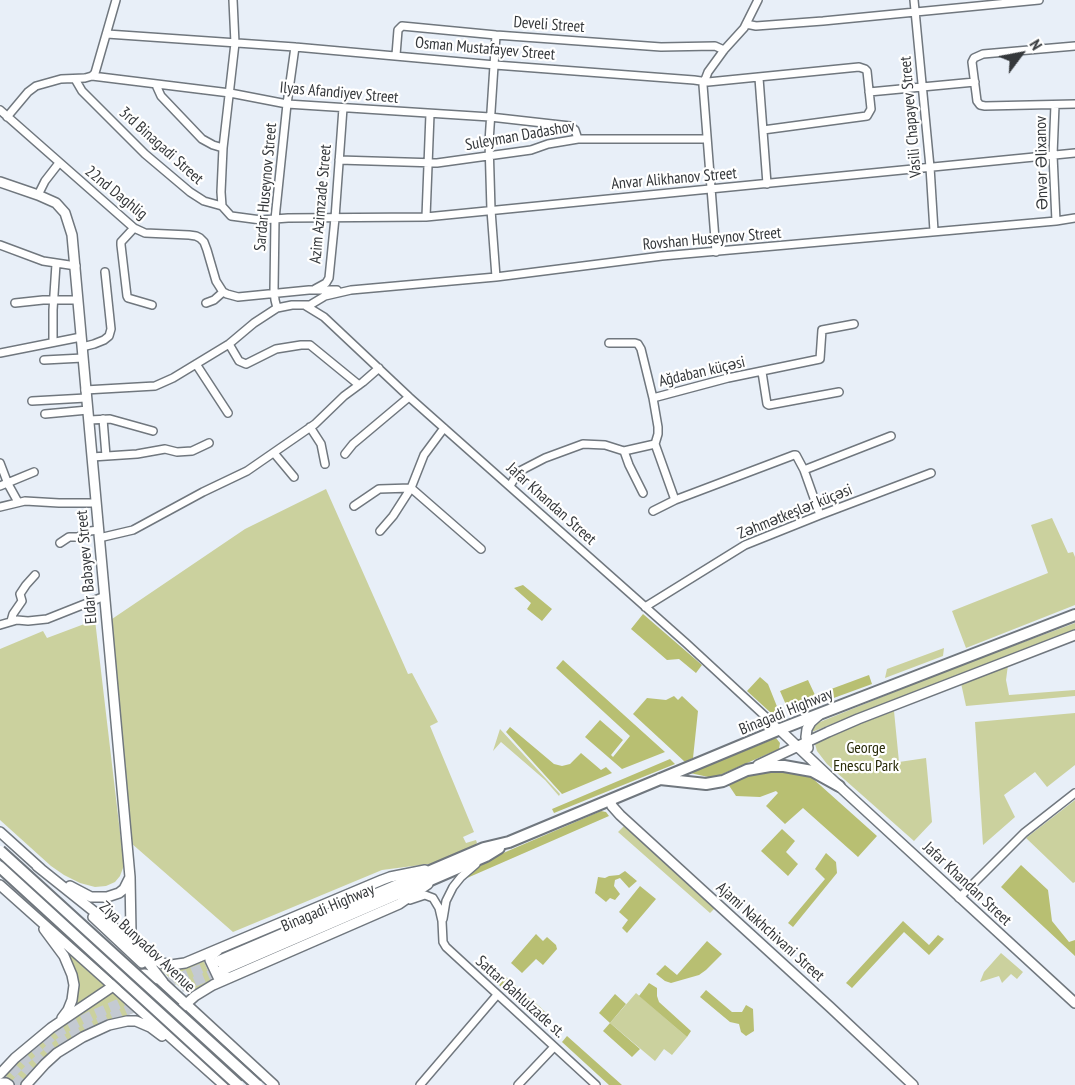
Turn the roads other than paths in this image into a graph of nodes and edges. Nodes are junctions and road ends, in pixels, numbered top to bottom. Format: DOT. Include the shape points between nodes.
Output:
graph roads {
  1 [pos="116,0"];
  2 [pos="232,0"];
  3 [pos="758,0"];
  4 [pos="914,0"];
  5 [pos="1039,0"];
  6 [pos="916,12"];
  7 [pos="746,24"];
  8 [pos="107,34"];
  9 [pos="496,35"];
  10 [pos="235,43"];
  11 [pos="1075,46"];
  12 [pos="295,47"];
  13 [pos="724,50"];
  14 [pos="396,55"];
  15 [pos="495,64"];
  16 [pos="92,76"];
  17 [pos="759,78"];
  18 [pos="75,79"];
  19 [pos="703,81"];
  20 [pos="975,82"];
  21 [pos="156,85"];
  22 [pos="922,87"];
  23 [pos="869,92"];
  24 [pos="230,93"];
  25 [pos="287,104"];
  26 [pos="1075,104"];
  27 [pos="1055,105"];
  28 [pos="343,108"];
  29 [pos="0,110"];
  30 [pos="430,114"];
  31 [pos="7,117"];
  32 [pos="490,117"];
  33 [pos="763,130"];
  34 [pos="578,139"];
  35 [pos="706,139"];
  36 [pos="223,148"];
  37 [pos="1075,153"];
  38 [pos="489,155"];
  39 [pos="1053,155"];
  40 [pos="339,160"];
  41 [pos="59,163"];
  42 [pos="429,163"];
  43 [pos="930,167"];
  44 [pos="0,182"];
  45 [pos="767,184"];
  46 [pos="711,189"];
  47 [pos="38,195"];
  48 [pos="222,206"];
  49 [pos="491,210"];
  50 [pos="426,217"];
  51 [pos="335,218"];
  52 [pos="1075,218"];
  53 [pos="275,219"];
  54 [pos="1056,221"];
  55 [pos="134,228"];
  56 [pos="934,231"];
  57 [pos="0,245"];
  58 [pos="12,250"];
  59 [pos="716,252"];
  60 [pos="0,253"];
  61 [pos="56,264"];
  62 [pos="76,266"];
  63 [pos="105,272"];
  64 [pos="496,277"];
  65 [pos="309,290"];
  66 [pos="351,290"];
  67 [pos="223,292"];
  68 [pos="274,294"];
  69 [pos="78,300"];
  70 [pos="318,300"];
  71 [pos="54,301"];
  72 [pos="15,303"];
  73 [pos="206,303"];
  74 [pos="152,305"];
  75 [pos="306,305"];
  76 [pos="274,310"];
  77 [pos="320,313"];
  78 [pos="854,324"];
  79 [pos="53,342"];
  80 [pos="81,342"];
  81 [pos="609,343"];
  82 [pos="229,344"];
  83 [pos="0,353"];
  84 [pos="83,358"];
  85 [pos="44,360"];
  86 [pos="196,364"];
  87 [pos="379,368"];
  88 [pos="762,372"];
  89 [pos="359,385"];
  90 [pos="839,392"];
  91 [pos="86,394"];
  92 [pos="410,397"];
  93 [pos="653,398"];
  94 [pos="32,401"];
  95 [pos="228,413"];
  96 [pos="45,414"];
  97 [pos="88,415"];
  98 [pos="103,419"];
  99 [pos="310,427"];
  100 [pos="444,428"];
  101 [pos="153,431"];
  102 [pos="891,436"];
  103 [pos="209,443"];
  104 [pos="655,444"];
  105 [pos="624,451"];
  106 [pos="274,453"];
  107 [pos="345,454"];
  108 [pos="106,456"];
  109 [pos="92,457"];
  110 [pos="0,463"];
  111 [pos="325,464"];
  112 [pos="804,470"];
  113 [pos="34,472"];
  114 [pos="931,473"];
  115 [pos="294,477"];
  116 [pos="8,484"];
  117 [pos="0,486"];
  118 [pos="510,486"];
  119 [pos="411,488"];
  120 [pos="643,493"];
  121 [pos="675,500"];
  122 [pos="18,502"];
  123 [pos="96,503"];
  124 [pos="354,506"];
  125 [pos="0,507"];
  126 [pos="653,511"];
  127 [pos="820,515"];
  128 [pos="380,531"];
  129 [pos="99,534"];
  130 [pos="60,543"];
  131 [pos="481,549"];
  132 [pos="35,575"];
  133 [pos="105,596"];
  134 [pos="645,607"];
  135 [pos="1075,615"];
  136 [pos="11,621"];
  137 [pos="0,625"];
  138 [pos="1075,635"];
  139 [pos="820,714"];
  140 [pos="784,734"];
  141 [pos="802,745"];
  142 [pos="783,754"];
  143 [pos="747,771"];
  144 [pos="660,779"];
  145 [pos="839,786"];
  146 [pos="1075,794"];
  147 [pos="610,800"];
  148 [pos="0,832"];
  149 [pos="509,842"];
  150 [pos="0,851"];
  151 [pos="486,856"];
  152 [pos="37,866"];
  153 [pos="0,867"];
  154 [pos="437,873"];
  155 [pos="130,877"];
  156 [pos="0,885"];
  157 [pos="959,898"];
  158 [pos="399,904"];
  159 [pos="30,911"];
  160 [pos="442,921"];
  161 [pos="135,944"];
  162 [pos="223,947"];
  163 [pos="220,966"];
  164 [pos="140,974"];
  165 [pos="234,975"];
  166 [pos="164,982"];
  167 [pos="114,986"];
  168 [pos="497,995"];
  169 [pos="1074,999"];
  170 [pos="130,1001"];
  171 [pos="186,1003"];
  172 [pos="141,1011"];
  173 [pos="176,1014"];
  174 [pos="51,1028"];
  175 [pos="219,1033"];
  176 [pos="554,1047"];
  177 [pos="192,1055"];
  178 [pos="3,1071"];
  179 [pos="0,1078"];
  180 [pos="0,1083"];
  181 [pos="9,1085"];
  182 [pos="26,1085"];
  183 [pos="224,1085"];
  184 [pos="238,1085"];
  185 [pos="257,1085"];
  186 [pos="274,1085"];
  187 [pos="420,1085"];
  188 [pos="518,1085"];
  189 [pos="596,1085"];
  190 [pos="913,1085"];
  1 -- 8 [label="street"];
  2 -- 10 [label="street"];
  3 -- 7 [label="street"];
  4 -- 6 [label="street, Vasili Chapayev Street"];
  5 -- 6 [label="street"];
  6 -- 7 [label="street"];
  6 -- 22 [label="street, Vasili Chapayev Street"];
  7 -- 13 [label="street"];
  8 -- 10 [label="street, Osman Mustafayev Street"];
  8 -- 16 [label="street"];
  9 -- 13 [label="street, Develi Street" via="715,46"];
  9 -- 14 [label="street, Develi Street" via="402,26 398,30"];
  9 -- 15 [label="street"];
  10 -- 12 [label="street, Osman Mustafayev Street"];
  10 -- 24 [label="street"];
  11 -- 20 [label="street" via="983,54 972,62"];
  12 -- 14 [label="street, Osman Mustafayev Street"];
  12 -- 25 [label="street, Sardar Huseynov Street"];
  13 -- 19 [label="street"];
  14 -- 15 [label="street, Osman Mustafayev Street"];
  15 -- 19 [label="street, Osman Mustafayev Street"];
  15 -- 32 [label="street"];
  16 -- 18 [label="street, Ilyas Afandiyev Street"];
  16 -- 21 [label="street, Ilyas Afandiyev Street"];
  17 -- 19 [label="street, Osman Mustafayev Street"];
  17 -- 23 [label="street, Osman Mustafayev Street" via="859,67 867,71"];
  17 -- 33 [label="street"];
  18 -- 31 [label="street, Ilyas Afandiyev Street" via="39,84"];
  18 -- 48 [label="street, 3rd Binagadi Street" via="82,91 145,154 190,192"];
  19 -- 35 [label="street"];
  20 -- 22 [label="street"];
  20 -- 27 [label="street" via="980,105"];
  21 -- 24 [label="street, Ilyas Afandiyev Street"];
  21 -- 36 [label="street" via="161,96 202,139"];
  22 -- 23 [label="street"];
  22 -- 43 [label="street, Vasili Chapayev Street"];
  23 -- 33 [label="street" via="871,109 867,116"];
  24 -- 25 [label="street, Ilyas Afandiyev Street"];
  24 -- 36 [label="street"];
  25 -- 28 [label="street, Ilyas Afandiyev Street"];
  25 -- 53 [label="street, Sardar Huseynov Street"];
  26 -- 27 [label="street"];
  27 -- 39 [label="street, Ənvər Əlixanov"];
  28 -- 30 [label="street, Ilyas Afandiyev Street"];
  28 -- 40 [label="street, Azim Azimzade Street"];
  29 -- 31 [label="street, 22nd Daghlig"];
  30 -- 32 [label="street, Ilyas Afandiyev Street"];
  30 -- 42 [label="street"];
  31 -- 41 [label="street, 22nd Daghlig"];
  32 -- 34 [label="street, Ilyas Afandiyev Street" via="570,126"];
  32 -- 38 [label="street"];
  33 -- 45 [label="street"];
  34 -- 35 [label="street, Suleyman Dadashov"];
  34 -- 38 [label="street, Suleyman Dadashov"];
  35 -- 46 [label="street"];
  36 -- 48 [label="street"];
  37 -- 39 [label="street, Anvar Alikhanov Street"];
  38 -- 42 [label="street, Suleyman Dadashov"];
  38 -- 49 [label="street"];
  39 -- 43 [label="street, Anvar Alikhanov Street"];
  39 -- 54 [label="street, Ənvər Əlixanov"];
  40 -- 42 [label="street, Suleyman Dadashov"];
  40 -- 51 [label="street, Azim Azimzade Street"];
  41 -- 47 [label="street"];
  41 -- 55 [label="street, 22nd Daghlig"];
  42 -- 50 [label="street"];
  43 -- 45 [label="street, Anvar Alikhanov Street"];
  43 -- 56 [label="street, Vasili Chapayev Street"];
  44 -- 47 [label="main road, Eldar Babayev Street"];
  45 -- 46 [label="street, Anvar Alikhanov Street"];
  46 -- 49 [label="street, Anvar Alikhanov Street"];
  46 -- 59 [label="street"];
  47 -- 62 [label="main road, Eldar Babayev Street" via="56,203 65,213"];
  48 -- 53 [label="street, 3rd Binagadi Street" via="236,218"];
  49 -- 50 [label="street, Anvar Alikhanov Street"];
  49 -- 64 [label="street"];
  50 -- 51 [label="street, Anvar Alikhanov Street"];
  51 -- 53 [label="street, Anvar Alikhanov Street"];
  51 -- 65 [label="street, Azim Azimzade Street" via="328,281"];
  52 -- 54 [label="street, Rovshan Huseynov Street"];
  53 -- 68 [label="street, Sardar Huseynov Street"];
  54 -- 56 [label="street, Rovshan Huseynov Street"];
  55 -- 67 [label="street, 22nd Daghlig" via="145,233 200,238"];
  55 -- 74 [label="street" via="121,242 126,296"];
  56 -- 59 [label="street, Rovshan Huseynov Street"];
  57 -- 58 [label="street"];
  58 -- 60 [label="street"];
  58 -- 61 [label="street"];
  59 -- 64 [label="street, Rovshan Huseynov Street"];
  61 -- 62 [label="street"];
  61 -- 71 [label="street"];
  62 -- 69 [label="main road, Eldar Babayev Street"];
  63 -- 80 [label="street" via="109,336 94,344"];
  64 -- 66 [label="street, Rovshan Huseynov Street"];
  65 -- 66 [label="street"];
  65 -- 68 [label="street"];
  65 -- 70 [label="street" via="316,293"];
  66 -- 70 [label="street"];
  67 -- 68 [label="street" via="238,297"];
  67 -- 73 [label="street"];
  68 -- 76 [label="street, Sardar Huseynov Street"];
  69 -- 71 [label="street"];
  69 -- 80 [label="main road, Eldar Babayev Street"];
  70 -- 75 [label="street"];
  70 -- 77 [label="street"];
  71 -- 72 [label="street"];
  71 -- 79 [label="street"];
  75 -- 76 [label="street" via="292,304"];
  75 -- 77 [label="street, Jafar Khandan Street"];
  76 -- 82 [label="street"];
  77 -- 87 [label="street, Jafar Khandan Street"];
  78 -- 88 [label="street, Ağdaban küçəsi" via="822,330 820,359"];
  79 -- 80 [label="street"];
  79 -- 83 [label="street"];
  80 -- 84 [label="main road, Eldar Babayev Street"];
  81 -- 93 [label="street" via="638,344"];
  82 -- 86 [label="street"];
  82 -- 89 [label="street" via="239,361 246,363 276,349 310,345"];
  84 -- 85 [label="street"];
  84 -- 91 [label="main road, Eldar Babayev Street"];
  86 -- 91 [label="street" via="155,386"];
  86 -- 95 [label="street"];
  87 -- 89 [label="street"];
  87 -- 92 [label="street, Jafar Khandan Street"];
  88 -- 90 [label="street" via="769,405"];
  88 -- 93 [label="street, Ağdaban küçəsi"];
  89 -- 99 [label="street"];
  91 -- 94 [label="street"];
  91 -- 97 [label="main road, Eldar Babayev Street"];
  92 -- 100 [label="street, Jafar Khandan Street"];
  92 -- 107 [label="street"];
  93 -- 104 [label="street, Ağdaban küçəsi" via="658,427"];
  96 -- 97 [label="street"];
  97 -- 98 [label="street"];
  97 -- 109 [label="main road, Eldar Babayev Street"];
  98 -- 101 [label="street"];
  98 -- 108 [label="street"];
  99 -- 106 [label="street"];
  99 -- 111 [label="street" via="321,444"];
  100 -- 118 [label="street, Jafar Khandan Street"];
  100 -- 119 [label="street" via="424,455"];
  102 -- 112 [label="street"];
  103 -- 108 [label="street" via="177,453 165,449"];
  104 -- 105 [label="street"];
  104 -- 121 [label="street"];
  105 -- 118 [label="street" via="605,444 583,444 518,472"];
  105 -- 120 [label="street"];
  106 -- 115 [label="street"];
  106 -- 129 [label="street" via="239,476 129,532"];
  108 -- 109 [label="street"];
  109 -- 123 [label="main road, Eldar Babayev Street"];
  110 -- 116 [label="street"];
  112 -- 121 [label="street" via="794,455"];
  112 -- 127 [label="street"];
  113 -- 116 [label="street"];
  114 -- 127 [label="street, Zəhmətkeşlər küçəsi"];
  116 -- 117 [label="street"];
  116 -- 122 [label="street"];
  118 -- 134 [label="street, Jafar Khandan Street"];
  119 -- 124 [label="street" via="379,489"];
  119 -- 128 [label="street"];
  119 -- 131 [label="street"];
  121 -- 126 [label="street"];
  122 -- 123 [label="street"];
  122 -- 125 [label="street"];
  123 -- 129 [label="main road, Eldar Babayev Street"];
  127 -- 134 [label="street, Zəhmətkeşlər küçəsi" via="745,545"];
  129 -- 130 [label="street" via="90,531"];
  129 -- 133 [label="main road, Eldar Babayev Street"];
  132 -- 136 [label="street" via="20,594 22,601"];
  133 -- 136 [label="street" via="47,619"];
  133 -- 155 [label="main road, Eldar Babayev Street"];
  134 -- 140 [label="street, Jafar Khandan Street"];
  135 -- 139 [label="main road, Binagadi Highway"];
  136 -- 137 [label="street"];
  138 -- 141 [label="main road"];
  139 -- 140 [label="main road, Binagadi Highway"];
  139 -- 141 [label="main road" via="808,726"];
  140 -- 141 [label="main road, Jafar Khandan Street"];
  140 -- 142 [label="main road" via="789,747"];
  140 -- 144 [label="main road, Binagadi Highway"];
  141 -- 142 [label="main road"];
  141 -- 145 [label="main road, Jafar Khandan Street" via="815,764"];
  142 -- 143 [label="main road"];
  143 -- 144 [label="main road" via="706,784"];
  143 -- 145 [label="main road" via="793,767 812,771"];
  144 -- 147 [label="main road, Binagadi Highway"];
  145 -- 157 [label="main road, Jafar Khandan Street"];
  146 -- 157 [label="street" via="1024,833"];
  147 -- 149 [label="main road, Binagadi Highway"];
  147 -- 190 [label="main road, Ajami Nakhchivani Street" via="620,815"];
  148 -- 152 [label="main road, Ziya Bunyadov Avenue"];
  149 -- 151 [label="main road, Binagadi Highway"];
  149 -- 154 [label="main road, Binagadi Highway" via="484,848"];
  150 -- 185 [label="main road, Ziya Bunyadov Avenue, bridge"];
  151 -- 154 [label="main road, Binagadi Highway"];
  151 -- 160 [label="street" via="453,887"];
  152 -- 155 [label="main road" via="77,890 100,898 119,893"];
  152 -- 161 [label="main road"];
  152 -- 166 [label="main road, Ziya Bunyadov Avenue"];
  153 -- 184 [label="main road, bridge"];
  154 -- 158 [label="main road"];
  154 -- 162 [label="main road" via="390,877"];
  154 -- 163 [label="main road, Binagadi Highway"];
  155 -- 161 [label="main road, Eldar Babayev Street" via="131,932"];
  156 -- 159 [label="main road"];
  157 -- 169 [label="main road, Jafar Khandan Street"];
  158 -- 160 [label="street" via="431,896"];
  158 -- 165 [label="main road"];
  159 -- 167 [label="main road"];
  159 -- 174 [label="main road" via="64,956 74,985 68,1010"];
  160 -- 168 [label="street, Sattar Bahlulzade st." via="446,947"];
  161 -- 162 [label="main road" via="156,961 171,965"];
  161 -- 166 [label="main road, Eldar Babayev Street"];
  162 -- 165 [label="main road" via="210,960 218,977"];
  164 -- 166 [label="main road"];
  164 -- 167 [label="main road"];
  164 -- 170 [label="main road" via="124,986"];
  165 -- 171 [label="main road"];
  166 -- 171 [label="main road, Ziya Bunyadov Avenue"];
  166 -- 173 [label="main road" via="176,1000"];
  167 -- 170 [label="main road"];
  167 -- 174 [label="main road"];
  168 -- 176 [label="street, Sattar Bahlulzade st."];
  168 -- 187 [label="street"];
  170 -- 172 [label="main road"];
  171 -- 173 [label="main road"];
  171 -- 175 [label="main road, Ziya Bunyadov Avenue"];
  172 -- 173 [label="main road" via="160,1021"];
  172 -- 177 [label="main road"];
  174 -- 178 [label="main road"];
  175 -- 177 [label="main road" via="194,1021 185,1026 181,1035"];
  175 -- 186 [label="main road, Ziya Bunyadov Avenue"];
  176 -- 188 [label="street"];
  176 -- 189 [label="street, Sattar Bahlulzade st."];
  177 -- 182 [label="main road" via="142,1023 121,1022 64,1048"];
  177 -- 183 [label="main road"];
  178 -- 179 [label="main road"];
  180 -- 181 [label="main road"];
}
